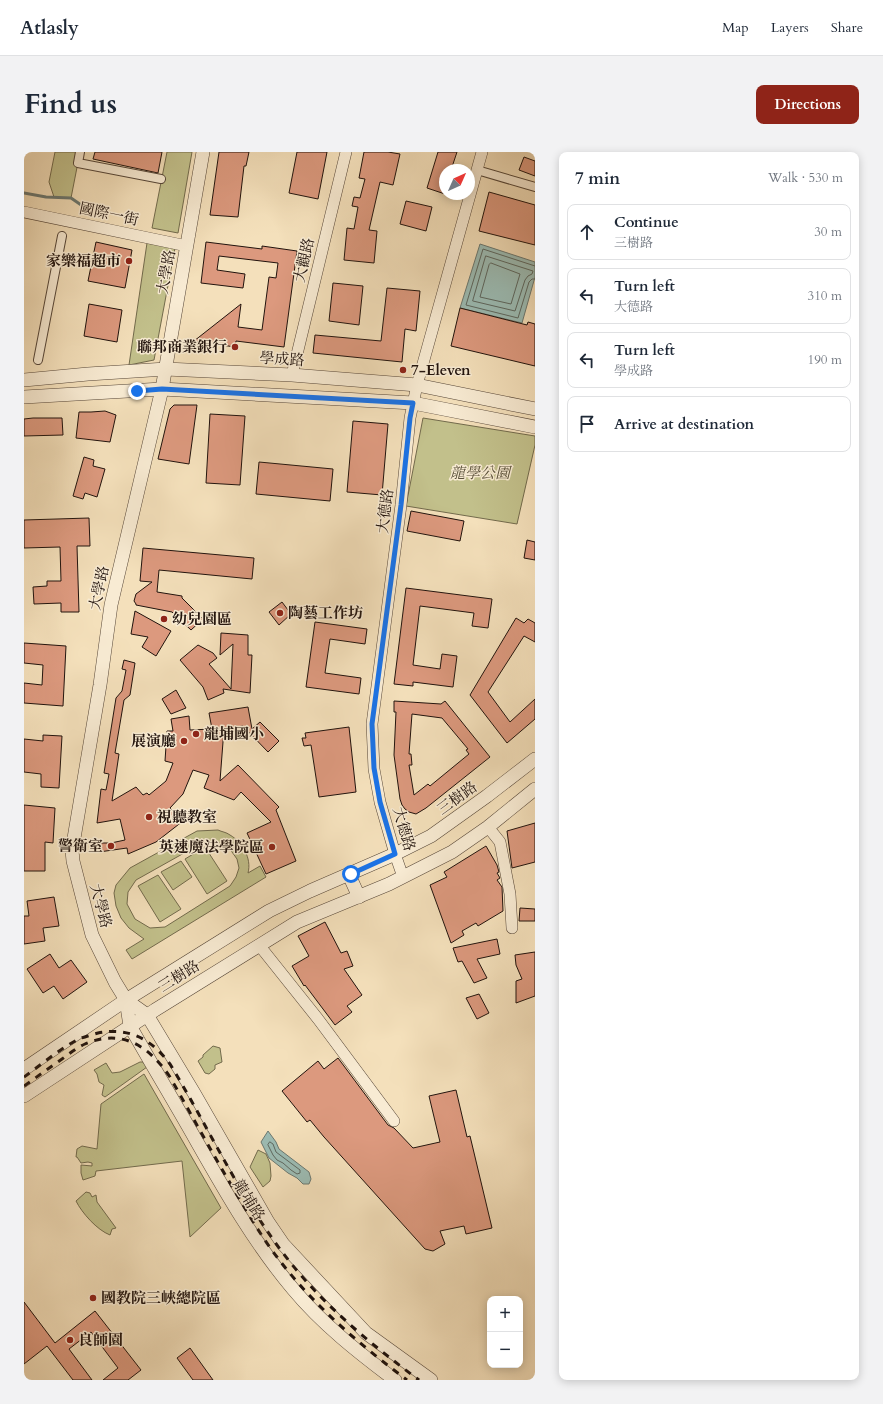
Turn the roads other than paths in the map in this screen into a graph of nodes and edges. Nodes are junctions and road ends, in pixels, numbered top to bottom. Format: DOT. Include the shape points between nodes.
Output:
graph roads {
  1 [pos="80,152"];
  2 [pos="203,152"];
  3 [pos="346,152"];
  4 [pos="482,152"];
  5 [pos="477,170"];
  6 [pos="161,179"];
  7 [pos="535,187"];
  8 [pos="24,212"];
  9 [pos="62,236"];
  10 [pos="187,246"];
  11 [pos="38,360"];
  12 [pos="166,369"];
  13 [pos="292,375"];
  14 [pos="24,380"];
  15 [pos="417,385"];
  16 [pos="162,389"];
  17 [pos="24,397"];
  18 [pos="413,403"];
  19 [pos="535,409"];
  20 [pos="535,427"];
  21 [pos="535,759"];
  22 [pos="535,789"];
  23 [pos="488,827"];
  24 [pos="395,854"];
  25 [pos="350,875"];
  26 [pos="403,877"];
  27 [pos="359,897"];
  28 [pos="512,928"];
  29 [pos="260,945"];
  30 [pos="126,1000"];
  31 [pos="148,1014"];
  32 [pos="130,1026"];
  33 [pos="24,1069"];
  34 [pos="24,1096"];
  35 [pos="394,1121"];
  36 [pos="395,1380"];
  37 [pos="431,1380"];
  1 -- 6 [label="street" via="78,163"];
  2 -- 10 [label="street, 大學路"];
  3 -- 13 [label="street, 大觀路"];
  4 -- 5 [label="street, 大德路"];
  5 -- 7 [label="street"];
  5 -- 15 [label="street, 大德路"];
  8 -- 10 [label="street, 國際一街"];
  9 -- 11 [label="street"];
  10 -- 12 [label="street, 大學路"];
  12 -- 13 [label="street, 學成路"];
  12 -- 14 [label="street, 學成路"];
  12 -- 16 [label="street, 大學路"];
  13 -- 15 [label="street, 學成路"];
  15 -- 18 [label="street, 大德路"];
  15 -- 19 [label="street, 學成路"];
  16 -- 17 [label="street"];
  16 -- 18 [label="street"];
  16 -- 30 [label="street, 大學路" via="111,605 72,850 92,935"];
  18 -- 20 [label="street"];
  18 -- 24 [label="street, 大德路" via="372,724 374,768 380,802"];
  21 -- 24 [label="street, 三樹路" via="431,836"];
  22 -- 23 [label="street, 三樹路"];
  23 -- 26 [label="street, 三樹路" via="452,852"];
  23 -- 28 [label="street" via="500,842 510,894"];
  24 -- 25 [label="street, 三樹路"];
  24 -- 26 [label="street, 大德路"];
  25 -- 27 [label="street"];
  25 -- 30 [label="street, 三樹路" via="269,911"];
  26 -- 27 [label="street, 三樹路"];
  27 -- 29 [label="street, 三樹路" via="296,922"];
  29 -- 31 [label="street, 三樹路"];
  29 -- 35 [label="street"];
  30 -- 31 [label="street, 大學路"];
  30 -- 32 [label="street, 龍埔路"];
  30 -- 33 [label="street, 三樹路"];
  31 -- 32 [label="street, 三樹路"];
  31 -- 37 [label="street, 龍埔路" via="283,1244 366,1334"];
  32 -- 34 [label="street, 三樹路"];
  32 -- 36 [label="street, 龍埔路" via="224,1191 272,1264 294,1291 352,1347"];
}
